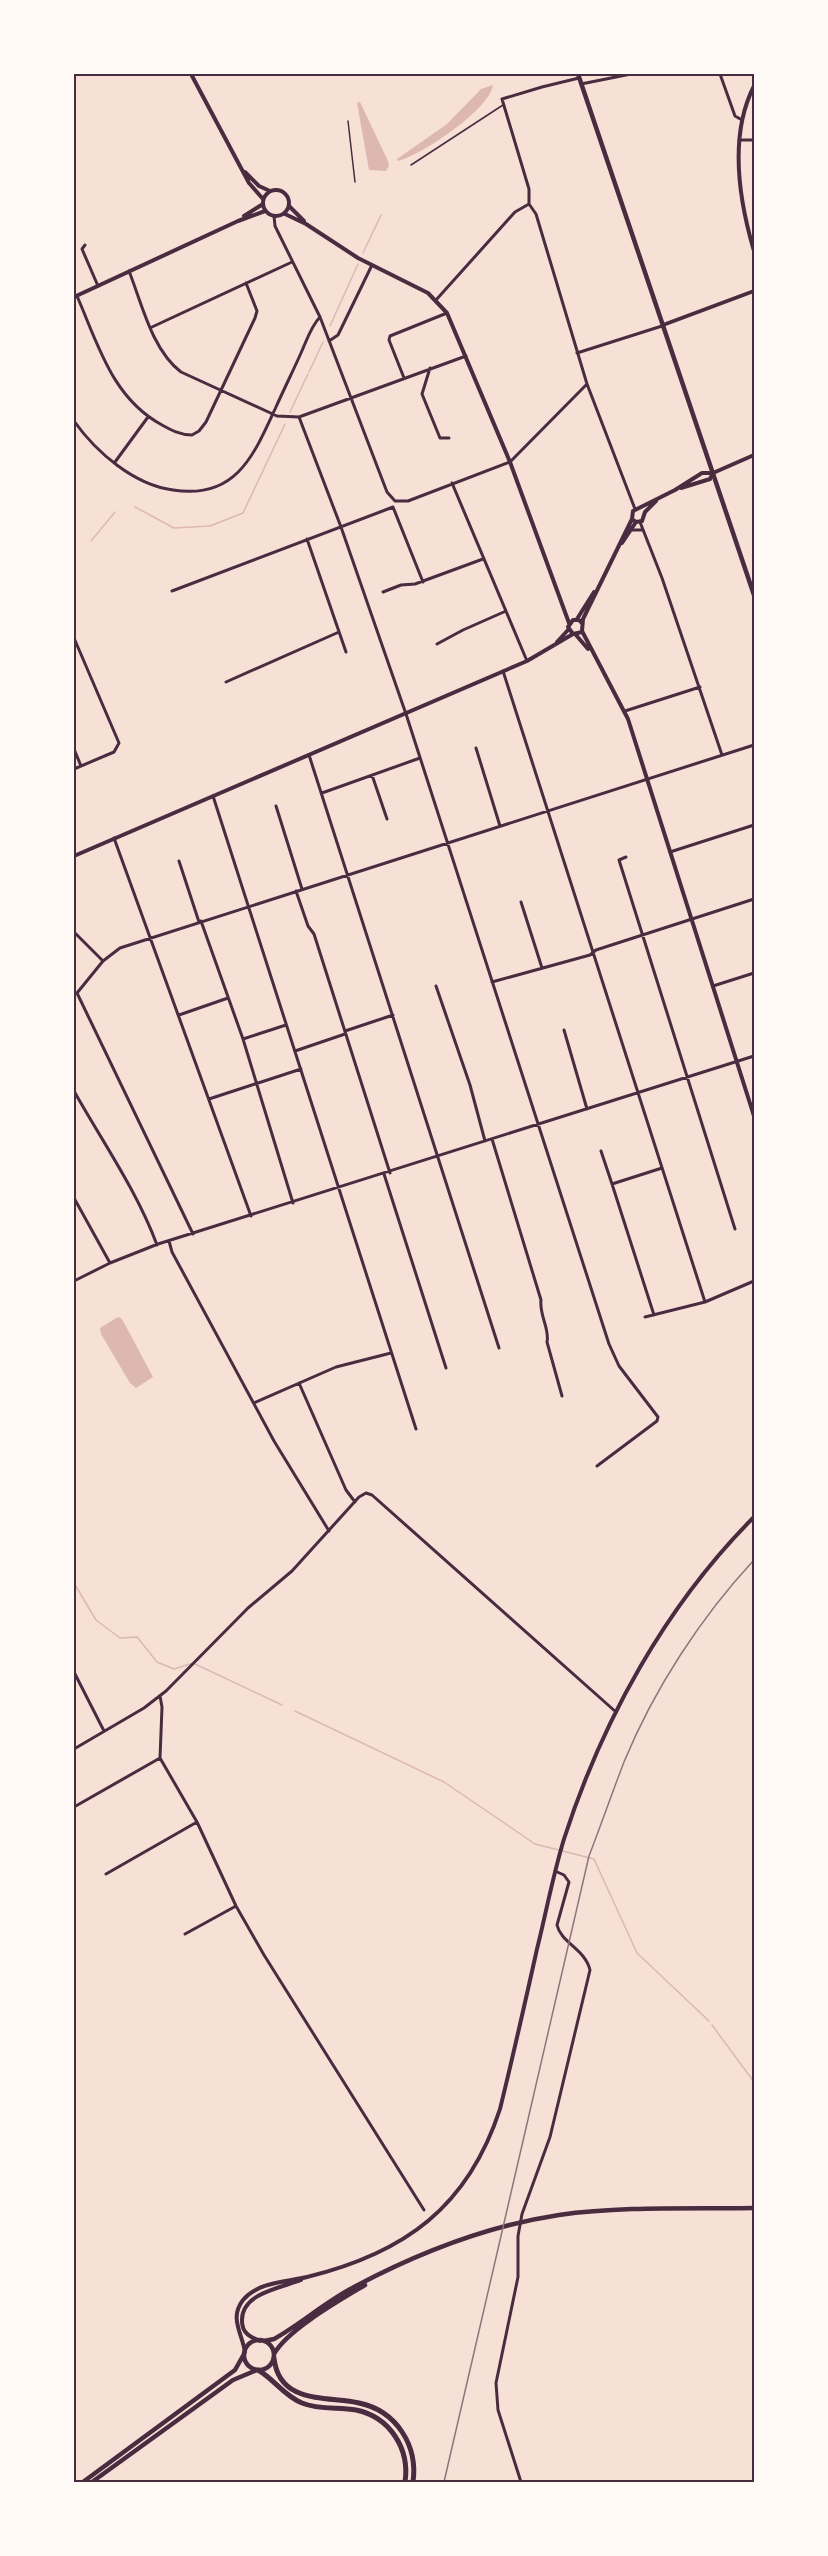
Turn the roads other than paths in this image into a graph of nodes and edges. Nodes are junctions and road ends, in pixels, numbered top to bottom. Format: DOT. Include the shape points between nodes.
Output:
graph roads {
  1 [pos="191,74"];
  2 [pos="631,74"];
  3 [pos="720,74"];
  4 [pos="579,79"];
  5 [pos="754,86"];
  6 [pos="504,104"];
  7 [pos="742,120"];
  8 [pos="348,121"];
  9 [pos="739,140"];
  10 [pos="754,140"];
  11 [pos="411,165"];
  12 [pos="244,171"];
  13 [pos="355,182"];
  14 [pos="270,192"];
  15 [pos="263,201"];
  16 [pos="529,204"];
  17 [pos="289,206"];
  18 [pos="265,211"];
  19 [pos="285,214"];
  20 [pos="274,216"];
  21 [pos="238,220"];
  22 [pos="306,224"];
  23 [pos="84,245"];
  24 [pos="754,251"];
  25 [pos="292,262"];
  26 [pos="372,266"];
  27 [pos="129,272"];
  28 [pos="246,283"];
  29 [pos="98,286"];
  30 [pos="754,291"];
  31 [pos="75,297"];
  32 [pos="436,300"];
  33 [pos="447,313"];
  34 [pos="320,317"];
  35 [pos="662,326"];
  36 [pos="151,327"];
  37 [pos="329,341"];
  38 [pos="577,353"];
  39 [pos="466,356"];
  40 [pos="430,368"];
  41 [pos="404,378"];
  42 [pos="587,384"];
  43 [pos="221,391"];
  44 [pos="351,397"];
  45 [pos="273,415"];
  46 [pos="148,417"];
  47 [pos="299,417"];
  48 [pos="74,421"];
  49 [pos="449,438"];
  50 [pos="754,455"];
  51 [pos="115,462"];
  52 [pos="510,462"];
  53 [pos="713,473"];
  54 [pos="452,483"];
  55 [pos="680,488"];
  56 [pos="657,500"];
  57 [pos="395,501"];
  58 [pos="393,507"];
  59 [pos="637,509"];
  60 [pos="644,515"];
  61 [pos="636,521"];
  62 [pos="341,527"];
  63 [pos="631,530"];
  64 [pos="643,530"];
  65 [pos="307,539"];
  66 [pos="618,548"];
  67 [pos="483,558"];
  68 [pos="423,582"];
  69 [pos="596,590"];
  70 [pos="172,591"];
  71 [pos="383,592"];
  72 [pos="754,595"];
  73 [pos="506,611"];
  74 [pos="573,621"];
  75 [pos="582,623"];
  76 [pos="568,629"];
  77 [pos="582,631"];
  78 [pos="339,632"];
  79 [pos="575,635"];
  80 [pos="74,638"];
  81 [pos="437,644"];
  82 [pos="556,644"];
  83 [pos="75,646"];
  84 [pos="346,652"];
  85 [pos="594,656"];
  86 [pos="527,661"];
  87 [pos="503,671"];
  88 [pos="226,682"];
  89 [pos="700,687"];
  90 [pos="625,711"];
  91 [pos="406,714"];
  92 [pos="754,745"];
  93 [pos="476,748"];
  94 [pos="74,749"];
  95 [pos="309,755"];
  96 [pos="722,755"];
  97 [pos="420,758"];
  98 [pos="81,766"];
  99 [pos="74,769"];
  100 [pos="372,775"];
  101 [pos="647,779"];
  102 [pos="322,793"];
  103 [pos="213,796"];
  104 [pos="276,806"];
  105 [pos="547,811"];
  106 [pos="387,819"];
  107 [pos="754,825"];
  108 [pos="500,826"];
  109 [pos="114,838"];
  110 [pos="448,843"];
  111 [pos="670,852"];
  112 [pos="74,856"];
  113 [pos="626,858"];
  114 [pos="179,861"];
  115 [pos="348,874"];
  116 [pos="302,889"];
  117 [pos="296,891"];
  118 [pos="754,899"];
  119 [pos="521,902"];
  120 [pos="248,906"];
  121 [pos="692,920"];
  122 [pos="200,922"];
  123 [pos="74,932"];
  124 [pos="643,933"];
  125 [pos="151,938"];
  126 [pos="593,952"];
  127 [pos="104,961"];
  128 [pos="543,968"];
  129 [pos="754,973"];
  130 [pos="492,982"];
  131 [pos="436,986"];
  132 [pos="713,986"];
  133 [pos="75,992"];
  134 [pos="229,998"];
  135 [pos="179,1015"];
  136 [pos="393,1015"];
  137 [pos="286,1025"];
  138 [pos="564,1030"];
  139 [pos="345,1033"];
  140 [pos="243,1039"];
  141 [pos="295,1051"];
  142 [pos="754,1056"];
  143 [pos="737,1061"];
  144 [pos="300,1069"];
  145 [pos="688,1077"];
  146 [pos="256,1083"];
  147 [pos="74,1091"];
  148 [pos="638,1093"];
  149 [pos="209,1099"];
  150 [pos="587,1109"];
  151 [pos="754,1116"];
  152 [pos="538,1125"];
  153 [pos="492,1139"];
  154 [pos="485,1141"];
  155 [pos="601,1151"];
  156 [pos="439,1157"];
  157 [pos="662,1168"];
  158 [pos="390,1173"];
  159 [pos="384,1174"];
  160 [pos="612,1184"];
  161 [pos="339,1189"];
  162 [pos="74,1198"];
  163 [pos="293,1203"];
  164 [pos="251,1216"];
  165 [pos="735,1229"];
  166 [pos="193,1234"];
  167 [pos="169,1241"];
  168 [pos="157,1245"];
  169 [pos="110,1263"];
  170 [pos="74,1281"];
  171 [pos="754,1281"];
  172 [pos="705,1302"];
  173 [pos="654,1315"];
  174 [pos="645,1317"];
  175 [pos="499,1348"];
  176 [pos="391,1353"];
  177 [pos="446,1368"];
  178 [pos="299,1383"];
  179 [pos="562,1396"];
  180 [pos="254,1403"];
  181 [pos="416,1429"];
  182 [pos="597,1466"];
  183 [pos="355,1502"];
  184 [pos="754,1517"];
  185 [pos="329,1531"];
  186 [pos="74,1672"];
  187 [pos="160,1696"];
  188 [pos="617,1712"];
  189 [pos="104,1731"];
  190 [pos="74,1749"];
  191 [pos="160,1758"];
  192 [pos="74,1807"];
  193 [pos="197,1822"];
  194 [pos="555,1871"];
  195 [pos="106,1874"];
  196 [pos="236,1906"];
  197 [pos="185,1934"];
  198 [pos="754,2208"];
  199 [pos="424,2210"];
  200 [pos="387,2270"];
  201 [pos="308,2276"];
  202 [pos="262,2341"];
  203 [pos="244,2353"];
  204 [pos="274,2356"];
  205 [pos="257,2370"];
  206 [pos="83,2482"];
  207 [pos="92,2482"];
  208 [pos="405,2482"];
  209 [pos="413,2482"];
  210 [pos="521,2482"];
  1 -- 12 [label="street"];
  2 -- 4 [label="street"];
  3 -- 7 [label="street" via="734,113"];
  4 -- 6 [label="street" via="502,99"];
  4 -- 35 [label="main road"];
  5 -- 7 [label="street"];
  6 -- 11 [label="lane"];
  6 -- 16 [label="street" via="529,189"];
  7 -- 9 [label="street"];
  8 -- 13 [label="lane"];
  9 -- 10 [label="street"];
  9 -- 24 [label="street"];
  12 -- 14 [label="street"];
  12 -- 15 [label="street"];
  14 -- 15 [label="street"];
  14 -- 17 [label="street" via="286,194"];
  15 -- 18 [label="street"];
  15 -- 21 [label="street"];
  16 -- 32 [label="street" via="515,212"];
  16 -- 38 [label="street" via="536,214"];
  17 -- 19 [label="street"];
  17 -- 22 [label="street"];
  18 -- 20 [label="street"];
  18 -- 21 [label="street"];
  19 -- 20 [label="street"];
  19 -- 22 [label="street"];
  20 -- 25 [label="street"];
  21 -- 27 [label="street"];
  22 -- 26 [label="street"];
  23 -- 29 [label="street" via="82,249"];
  25 -- 28 [label="street"];
  25 -- 34 [label="street"];
  26 -- 32 [label="street"];
  26 -- 37 [label="street" via="338,335"];
  27 -- 29 [label="street"];
  27 -- 36 [label="street"];
  28 -- 36 [label="street"];
  28 -- 43 [label="street" via="257,311"];
  29 -- 31 [label="street"];
  30 -- 35 [label="street"];
  31 -- 46 [label="street" via="117,384"];
  32 -- 33 [label="street"];
  33 -- 39 [label="street"];
  33 -- 41 [label="street" via="390,336"];
  34 -- 37 [label="street"];
  34 -- 45 [label="street"];
  35 -- 38 [label="street"];
  35 -- 53 [label="main road"];
  36 -- 43 [label="street" via="171,364"];
  37 -- 44 [label="street"];
  38 -- 42 [label="street"];
  39 -- 40 [label="street"];
  39 -- 52 [label="street"];
  40 -- 41 [label="street"];
  40 -- 49 [label="street" via="422,393 440,438"];
  41 -- 44 [label="street"];
  42 -- 52 [label="street"];
  42 -- 59 [label="street"];
  43 -- 45 [label="street"];
  43 -- 46 [label="street" via="195,435 183,435"];
  44 -- 47 [label="street"];
  44 -- 57 [label="street" via="387,492"];
  45 -- 47 [label="street"];
  45 -- 51 [label="street" via="245,466 231,480 208,489 186,492 162,488"];
  46 -- 51 [label="street"];
  47 -- 62 [label="street"];
  48 -- 51 [label="street"];
  50 -- 53 [label="street"];
  52 -- 54 [label="street"];
  52 -- 74 [label="street" via="565,611"];
  53 -- 55 [label="street" via="702,473"];
  53 -- 55 [label="street" via="710,479"];
  53 -- 72 [label="main road"];
  54 -- 57 [label="street" via="408,501"];
  54 -- 67 [label="street"];
  55 -- 56 [label="street"];
  56 -- 59 [label="street"];
  56 -- 60 [label="street"];
  57 -- 58 [label="street"];
  58 -- 62 [label="street"];
  58 -- 68 [label="street"];
  59 -- 60 [label="street"];
  59 -- 61 [label="street" via="631,513"];
  60 -- 61 [label="street"];
  61 -- 63 [label="street"];
  61 -- 64 [label="street"];
  61 -- 66 [label="street"];
  62 -- 65 [label="street"];
  62 -- 91 [label="street"];
  63 -- 64 [label="street"];
  63 -- 66 [label="street"];
  64 -- 89 [label="street"];
  65 -- 70 [label="street"];
  65 -- 78 [label="street"];
  66 -- 69 [label="street"];
  67 -- 68 [label="street"];
  67 -- 73 [label="street"];
  68 -- 71 [label="street"];
  69 -- 74 [label="street"];
  69 -- 75 [label="street"];
  73 -- 81 [label="street"];
  73 -- 86 [label="street"];
  74 -- 75 [label="street"];
  74 -- 76 [label="street"];
  75 -- 77 [label="street"];
  76 -- 79 [label="street"];
  76 -- 82 [label="street"];
  77 -- 79 [label="street"];
  77 -- 85 [label="street"];
  78 -- 84 [label="street"];
  78 -- 88 [label="street"];
  79 -- 82 [label="street"];
  79 -- 85 [label="street"];
  80 -- 83 [label="street"];
  82 -- 86 [label="street"];
  83 -- 98 [label="street" via="119,743 114,752"];
  85 -- 90 [label="street"];
  86 -- 87 [label="street"];
  87 -- 91 [label="street"];
  87 -- 105 [label="street"];
  89 -- 90 [label="street"];
  89 -- 96 [label="street"];
  90 -- 101 [label="street"];
  91 -- 95 [label="street"];
  91 -- 97 [label="street"];
  92 -- 96 [label="street"];
  93 -- 108 [label="street"];
  94 -- 98 [label="street"];
  95 -- 102 [label="street"];
  95 -- 103 [label="street"];
  96 -- 101 [label="street"];
  97 -- 100 [label="street"];
  97 -- 110 [label="street"];
  98 -- 99 [label="street"];
  100 -- 102 [label="street"];
  100 -- 106 [label="street"];
  101 -- 105 [label="street"];
  101 -- 111 [label="street"];
  102 -- 115 [label="street"];
  103 -- 109 [label="street"];
  103 -- 120 [label="street"];
  104 -- 116 [label="street"];
  105 -- 108 [label="street"];
  105 -- 126 [label="street"];
  107 -- 111 [label="street"];
  108 -- 110 [label="street"];
  109 -- 112 [label="street"];
  109 -- 125 [label="street"];
  110 -- 115 [label="street"];
  110 -- 130 [label="street"];
  111 -- 121 [label="street"];
  113 -- 124 [label="street" via="620,860"];
  114 -- 122 [label="street"];
  115 -- 116 [label="street"];
  115 -- 136 [label="street"];
  116 -- 117 [label="street"];
  117 -- 120 [label="street"];
  117 -- 139 [label="street"];
  118 -- 121 [label="street"];
  119 -- 128 [label="street"];
  120 -- 122 [label="street"];
  120 -- 137 [label="street"];
  121 -- 124 [label="street"];
  121 -- 132 [label="street"];
  122 -- 125 [label="street"];
  122 -- 134 [label="street"];
  123 -- 127 [label="street"];
  124 -- 126 [label="street"];
  124 -- 145 [label="street"];
  125 -- 127 [label="street" via="120,948"];
  125 -- 135 [label="street"];
  126 -- 128 [label="street"];
  126 -- 148 [label="street"];
  127 -- 133 [label="street"];
  128 -- 130 [label="street"];
  129 -- 132 [label="street"];
  130 -- 152 [label="street"];
  131 -- 154 [label="street"];
  132 -- 143 [label="street"];
  133 -- 166 [label="street"];
  134 -- 135 [label="street"];
  134 -- 140 [label="street"];
  135 -- 149 [label="street"];
  136 -- 139 [label="street"];
  136 -- 156 [label="street"];
  137 -- 140 [label="street"];
  137 -- 141 [label="street"];
  138 -- 150 [label="street"];
  139 -- 141 [label="street"];
  139 -- 158 [label="street"];
  140 -- 146 [label="street"];
  141 -- 144 [label="street"];
  142 -- 143 [label="street"];
  143 -- 145 [label="street"];
  143 -- 151 [label="street"];
  144 -- 146 [label="street"];
  144 -- 161 [label="street"];
  145 -- 148 [label="street"];
  145 -- 165 [label="street"];
  146 -- 149 [label="street"];
  146 -- 163 [label="street"];
  147 -- 168 [label="street" via="123,1175"];
  148 -- 150 [label="street"];
  148 -- 157 [label="street"];
  149 -- 164 [label="street"];
  150 -- 152 [label="street"];
  152 -- 153 [label="street"];
  152 -- 182 [label="street" via="616,1362 658,1417 636,1439"];
  153 -- 154 [label="street"];
  153 -- 179 [label="street" via="540,1300"];
  154 -- 156 [label="street"];
  155 -- 160 [label="street"];
  156 -- 158 [label="street"];
  156 -- 175 [label="street"];
  157 -- 160 [label="street"];
  157 -- 172 [label="street"];
  158 -- 159 [label="street"];
  159 -- 161 [label="street"];
  159 -- 177 [label="street"];
  160 -- 173 [label="street"];
  161 -- 163 [label="street"];
  161 -- 176 [label="street"];
  162 -- 169 [label="street"];
  163 -- 164 [label="street"];
  164 -- 166 [label="street"];
  166 -- 167 [label="street"];
  167 -- 168 [label="street"];
  167 -- 180 [label="street"];
  168 -- 169 [label="street"];
  169 -- 170 [label="street"];
  171 -- 172 [label="street"];
  172 -- 173 [label="street"];
  173 -- 174 [label="street"];
  176 -- 178 [label="street" via="345,1364"];
  176 -- 181 [label="street"];
  178 -- 180 [label="street"];
  178 -- 183 [label="street" via="346,1490"];
  180 -- 185 [label="street"];
  183 -- 185 [label="street"];
  183 -- 188 [label="street" via="366,1493 372,1495"];
  184 -- 188 [label="street" via="701,1577 649,1653"];
  185 -- 187 [label="street"];
  186 -- 189 [label="street"];
  187 -- 189 [label="street"];
  187 -- 191 [label="street"];
  188 -- 194 [label="street" via="585,1784"];
  189 -- 190 [label="street"];
  191 -- 192 [label="street"];
  191 -- 193 [label="street"];
  193 -- 195 [label="street"];
  193 -- 196 [label="street"];
  194 -- 201 [label="street" via="500,2109 483,2153 446,2204 421,2227 360,2260"];
  194 -- 210 [label="street" via="569,1882 557,1925 559,1931 587,1959 590,1970 550,2137 522,2214 518,2277 496,2383 498,2410"];
  196 -- 197 [label="street"];
  196 -- 199 [label="street"];
  198 -- 200 [label="main road" via="610,2210 544,2218 441,2246"];
  200 -- 202 [label="main road" via="351,2288 281,2335"];
  200 -- 204 [label="main road" via="310,2321 283,2343"];
  201 -- 202 [label="street" via="259,2295 247,2305 242,2316 243,2330 249,2337"];
  201 -- 203 [label="street" via="263,2287 242,2302 236,2321"];
  202 -- 203 [label="main road" via="249,2345"];
  202 -- 204 [label="main road" via="272,2348"];
  203 -- 205 [label="main road" via="247,2364"];
  203 -- 206 [label="main road" via="235,2370"];
  204 -- 205 [label="main road" via="268,2367"];
  204 -- 209 [label="highway" via="281,2378 299,2393 320,2400 364,2404 390,2418 410,2445"];
  205 -- 207 [label="main road" via="233,2380"];
  205 -- 208 [label="highway" via="299,2402 360,2411 385,2424 404,2454"];
}
